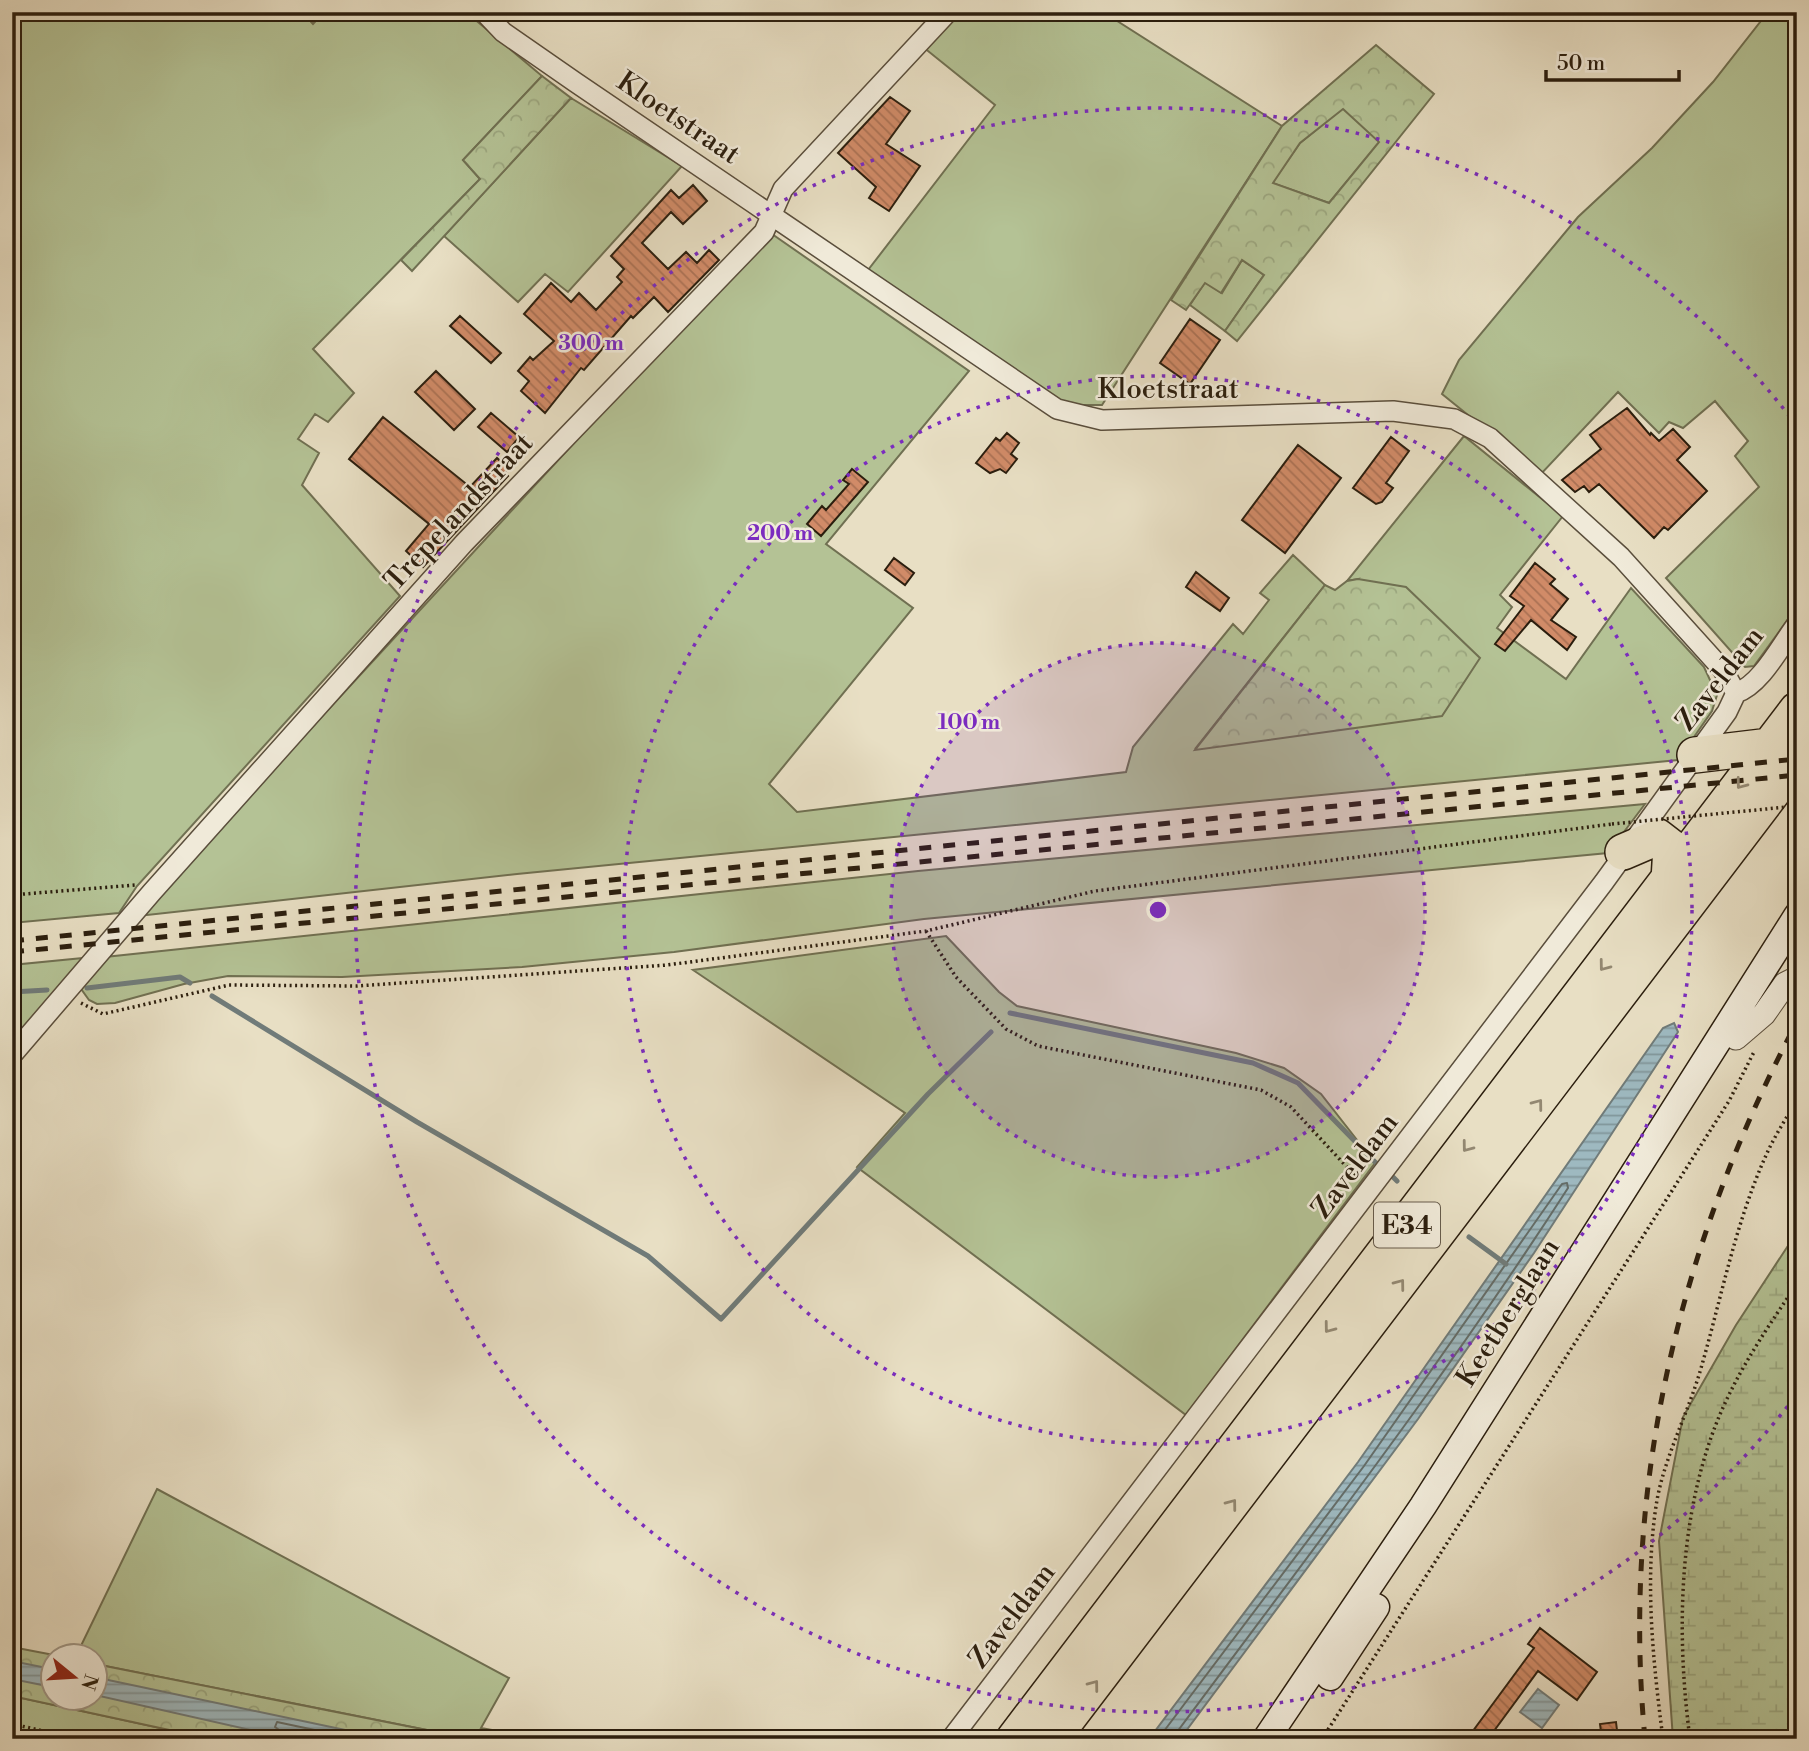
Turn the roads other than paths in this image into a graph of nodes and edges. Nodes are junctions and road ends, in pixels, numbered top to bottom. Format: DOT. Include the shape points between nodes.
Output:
graph roads {
  1 [pos="484,12"];
  2 [pos="948,12"];
  3 [pos="772,215"];
  4 [pos="1797,624"];
  5 [pos="1736,693"];
  6 [pos="1797,710"];
  7 [pos="1783,753"];
  8 [pos="1695,755"];
  9 [pos="1618,838"];
  10 [pos="1669,880"];
  11 [pos="1797,916"];
  12 [pos="1797,943"];
  13 [pos="1797,978"];
  14 [pos="1748,1040"];
  15 [pos="12,1055"];
  16 [pos="951,1739"];
  17 [pos="1014,1739"];
  18 [pos="1052,1739"];
  19 [pos="1266,1739"];
  20 [pos="1286,1739"];
  1 -- 3 [label="street, Kloetstraat" via="514,39"];
  2 -- 3 [label="street, Trepelandstraat" via="783,189"];
  3 -- 5 [label="street, Kloetstraat" via="1057,409 1102,420 1393,411 1454,419 1474,428 1621,557 1723,670"];
  3 -- 15 [label="street, Trepelandstraat" via="764,232 464,543"];
  4 -- 5 [label="street, Zaveldam" via="1754,681"];
  5 -- 8 [label="street, Zaveldam"];
  6 -- 7 [label="highway, E34"];
  7 -- 8 [label="highway"];
  7 -- 10 [label="highway, E34, one-way"];
  18 -- 7 [label="highway, E34, one-way"];
  8 -- 9 [label="street, Zaveldam"];
  9 -- 10 [label="highway" via="1658,837 1671,847"];
  9 -- 16 [label="street, Zaveldam" via="1604,882"];
  10 -- 17 [label="highway, E34, one-way"];
  11 -- 19 [label="main road, Keetberglaan" via="1423,1506"];
  12 -- 14 [label="main road, Keetberglaan"];
  13 -- 14 [label="street" via="1785,984"];
  14 -- 20 [label="main road, Keetberglaan"];
}
